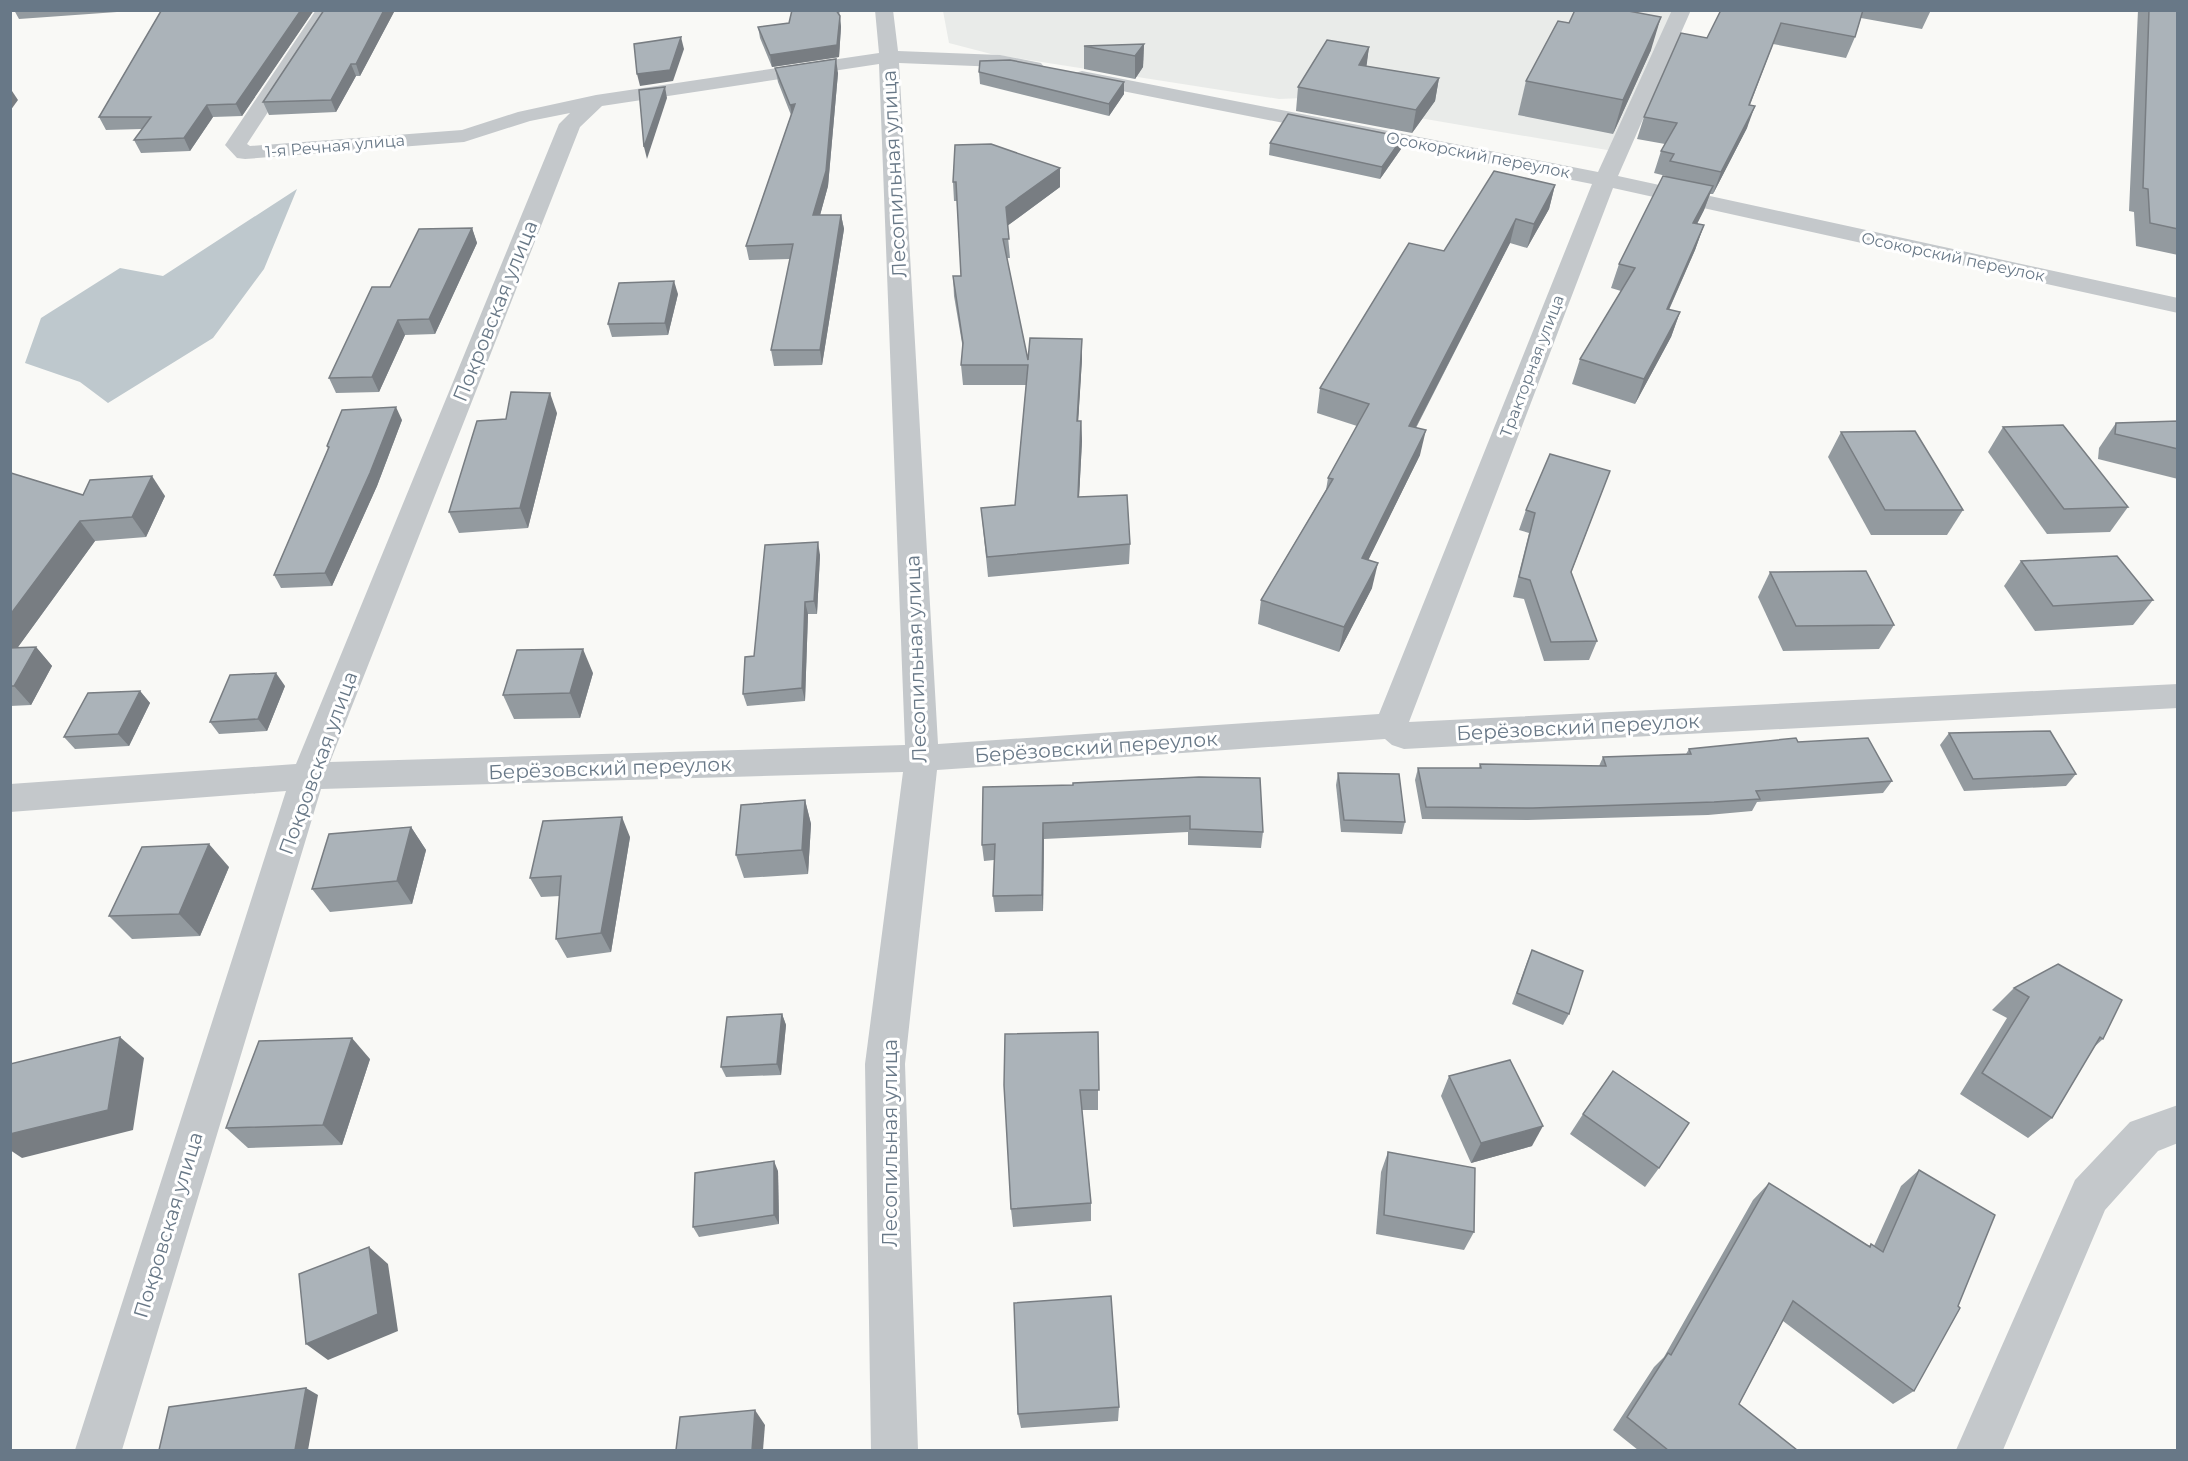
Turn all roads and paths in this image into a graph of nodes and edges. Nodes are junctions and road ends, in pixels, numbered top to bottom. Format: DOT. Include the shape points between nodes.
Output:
graph roads {
  1 [pos="326,10"];
  2 [pos="884,10"];
  3 [pos="1682,10"];
  4 [pos="889,57"];
  5 [pos="596,101"];
  6 [pos="1605,180"];
  7 [pos="2178,306"];
  8 [pos="2178,696"];
  9 [pos="1391,726"];
  10 [pos="922,758"];
  11 [pos="308,776"];
  12 [pos="10,798"];
  13 [pos="2178,1124"];
  14 [pos="98,1450"];
  15 [pos="895,1450"];
  16 [pos="1978,1450"];
  1 -- 5 [label="street, 1-я Речная улица" via="236,145 245,153 464,136 525,116"];
  2 -- 4 [label="street, Лесопильная улица"];
  3 -- 6 [label="street, Тракторная улица"];
  4 -- 5 [label="street, Осокорский переулок"];
  4 -- 6 [label="street, Осокорский переулок" via="1000,61"];
  4 -- 10 [label="street, Лесопильная улица"];
  5 -- 11 [label="street, Покровская улица" via="570,124"];
  6 -- 7 [label="street, Осокорский переулок"];
  6 -- 9 [label="street, Тракторная улица"];
  8 -- 9 [label="street, Берёзовский переулок" via="1404,736"];
  9 -- 10 [label="street, Берёзовский переулок"];
  10 -- 11 [label="street, Берёзовский переулок"];
  10 -- 15 [label="street, Лесопильная улица" via="885,1064"];
  11 -- 12 [label="street, Берёзовский переулок"];
  11 -- 14 [label="street, Покровская улица"];
  13 -- 16 [label="street" via="2144,1136 2090,1194"];
}
